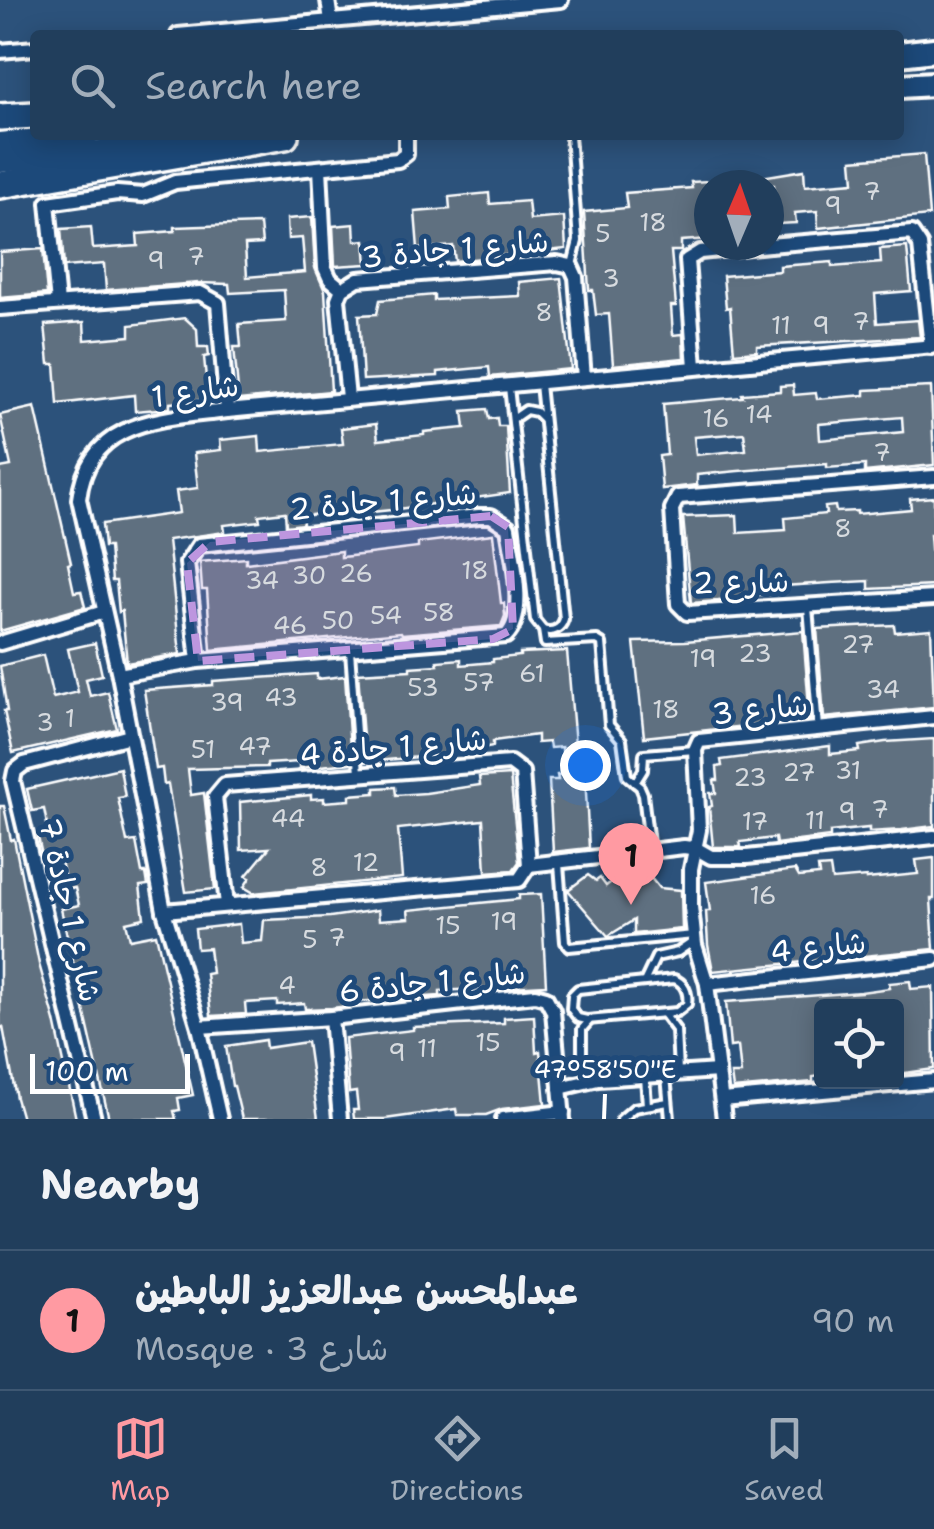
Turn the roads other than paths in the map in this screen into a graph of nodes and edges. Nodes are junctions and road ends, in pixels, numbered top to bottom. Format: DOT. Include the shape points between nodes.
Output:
graph roads {
  1 [pos="328,0"];
  2 [pos="561,0"];
  3 [pos="490,3"];
  4 [pos="331,21"];
  5 [pos="233,30"];
  6 [pos="30,48"];
  7 [pos="934,50"];
  8 [pos="0,51"];
  9 [pos="904,53"];
  10 [pos="934,84"];
  11 [pos="904,86"];
  12 [pos="0,113"];
  13 [pos="30,113"];
  14 [pos="39,140"];
  15 [pos="226,140"];
  16 [pos="261,140"];
  17 [pos="406,140"];
  18 [pos="570,140"];
  19 [pos="0,144"];
  20 [pos="0,162"];
  21 [pos="320,168"];
  22 [pos="0,184"];
  23 [pos="784,244"];
  24 [pos="694,256"];
  25 [pos="571,266"];
  26 [pos="342,289"];
  27 [pos="58,303"];
  28 [pos="0,308"];
  29 [pos="933,346"];
  30 [pos="694,367"];
  31 [pos="584,378"];
  32 [pos="540,383"];
  33 [pos="509,386"];
  34 [pos="348,398"];
  35 [pos="228,411"];
  36 [pos="513,419"];
  37 [pos="543,420"];
  38 [pos="934,477"];
  39 [pos="934,598"];
  40 [pos="808,606"];
  41 [pos="104,612"];
  42 [pos="562,624"];
  43 [pos="543,630"];
  44 [pos="564,642"];
  45 [pos="0,643"];
  46 [pos="350,650"];
  47 [pos="198,661"];
  48 [pos="119,675"];
  49 [pos="934,717"];
  50 [pos="818,728"];
  51 [pos="130,736"];
  52 [pos="695,750"];
  53 [pos="360,775"];
  54 [pos="635,783"];
  55 [pos="934,837"];
  56 [pos="696,849"];
  57 [pos="650,852"];
  58 [pos="558,862"];
  59 [pos="529,866"];
  60 [pos="226,905"];
  61 [pos="164,911"];
  62 [pos="694,938"];
  63 [pos="934,959"];
  64 [pos="646,980"];
  65 [pos="707,984"];
  66 [pos="663,1013"];
  67 [pos="331,1018"];
  68 [pos="590,1020"];
  69 [pos="199,1027"];
  70 [pos="718,1071"];
  71 [pos="672,1075"];
  72 [pos="644,1076"];
  73 [pos="594,1080"];
  74 [pos="934,1081"];
  75 [pos="560,1088"];
  76 [pos="722,1100"];
  77 [pos="668,1102"];
  78 [pos="647,1105"];
  79 [pos="563,1116"];
  80 [pos="94,1119"];
  81 [pos="220,1119"];
  82 [pos="340,1119"];
  83 [pos="503,1119"];
  84 [pos="621,1119"];
  85 [pos="670,1119"];
  86 [pos="724,1119"];
  1 -- 4 [label="street"];
  2 -- 3 [label="street"];
  3 -- 4 [label="street"];
  4 -- 5 [label="street"];
  6 -- 8 [label="street"];
  7 -- 9 [label="highway"];
  10 -- 11 [label="highway"];
  12 -- 13 [label="highway"];
  14 -- 19 [label="highway"];
  15 -- 20 [label="highway"];
  16 -- 22 [label="highway"];
  17 -- 21 [label="street" via="401,159"];
  18 -- 25 [label="lane" via="578,242"];
  21 -- 26 [label="street" via="325,268"];
  21 -- 27 [label="street" via="48,202"];
  23 -- 29 [label="street" via="912,233 920,245"];
  24 -- 30 [label="street" via="687,260"];
  25 -- 26 [label="street, شارع 1 جادة 3" via="358,279"];
  25 -- 31 [label="street, شارع 1 جادة 3"];
  26 -- 34 [label="street, شارع 1 جادة 3"];
  27 -- 28 [label="street"];
  27 -- 35 [label="street" via="212,297 218,303"];
  29 -- 30 [label="street, شارع 1"];
  30 -- 31 [label="street, شارع 1"];
  31 -- 32 [label="street, شارع 1"];
  32 -- 33 [label="street, شارع 1"];
  32 -- 37 [label="lane"];
  33 -- 34 [label="street, شارع 1"];
  33 -- 36 [label="lane"];
  34 -- 35 [label="street, شارع 1"];
  35 -- 41 [label="street, شارع 1" via="124,429 102,446 82,478 79,499"];
  36 -- 37 [label="lane" via="531,410"];
  36 -- 43 [label="lane" via="535,620"];
  37 -- 42 [label="lane"];
  38 -- 40 [label="street, شارع 2" via="673,502 681,610"];
  39 -- 40 [label="street, شارع 2"];
  40 -- 50 [label="lane"];
  41 -- 45 [label="street"];
  41 -- 48 [label="street, شارع 1"];
  42 -- 43 [label="lane"];
  42 -- 44 [label="lane"];
  43 -- 44 [label="lane" via="544,642"];
  44 -- 54 [label="lane" via="602,643 609,724 622,737 626,774"];
  46 -- 47 [label="street, شارع 1 جادة 2"];
  46 -- 47 [label="street, شارع 1 جادة 2" via="506,636 516,620 508,528 480,516 198,544 188,562"];
  46 -- 53 [label="lane"];
  47 -- 48 [label="street, شارع 1 جادة 2"];
  48 -- 51 [label="street, شارع 1"];
  49 -- 50 [label="street, شارع 3"];
  50 -- 52 [label="street, شارع 3" via="708,738"];
  51 -- 61 [label="street, شارع 1"];
  51 -- 80 [label="street, شارع 1 جادة 7" via="24,764 14,780"];
  52 -- 54 [label="lane" via="644,754"];
  52 -- 56 [label="street, شارع 3"];
  53 -- 59 [label="street, شارع 1 جادة 4" via="515,764 522,772"];
  53 -- 60 [label="street, شارع 1 جادة 4" via="220,788 215,802"];
  54 -- 57 [label="lane" via="643,794"];
  55 -- 56 [label="street" via="747,857 711,857"];
  56 -- 57 [label="street"];
  56 -- 62 [label="street"];
  57 -- 58 [label="street"];
  58 -- 59 [label="street"];
  58 -- 62 [label="lane" via="568,947"];
  59 -- 60 [label="street" via="512,882"];
  60 -- 61 [label="street"];
  61 -- 69 [label="street, شارع 1"];
  62 -- 64 [label="lane" via="656,958"];
  62 -- 65 [label="street"];
  63 -- 65 [label="street, شارع 4"];
  64 -- 66 [label="lane" via="674,979 684,986 684,1008"];
  64 -- 68 [label="lane" via="578,989 571,1009"];
  65 -- 70 [label="street"];
  66 -- 68 [label="lane"];
  66 -- 71 [label="lane" via="676,1030"];
  67 -- 69 [label="street, شارع 1 جادة 6"];
  67 -- 75 [label="street, شارع 1 جادة 6" via="546,998"];
  67 -- 82 [label="street"];
  68 -- 73 [label="lane" via="582,1032 582,1062"];
  69 -- 81 [label="street, شارع 1"];
  70 -- 71 [label="street"];
  70 -- 76 [label="street"];
  71 -- 72 [label="street"];
  71 -- 77 [label="lane"];
  72 -- 73 [label="street"];
  72 -- 78 [label="lane"];
  73 -- 75 [label="street"];
  74 -- 76 [label="street"];
  75 -- 79 [label="street, شارع 1 جادة 6"];
  76 -- 86 [label="street"];
  77 -- 78 [label="lane"];
  77 -- 85 [label="lane"];
  78 -- 84 [label="lane"];
  79 -- 83 [label="street"];
}
